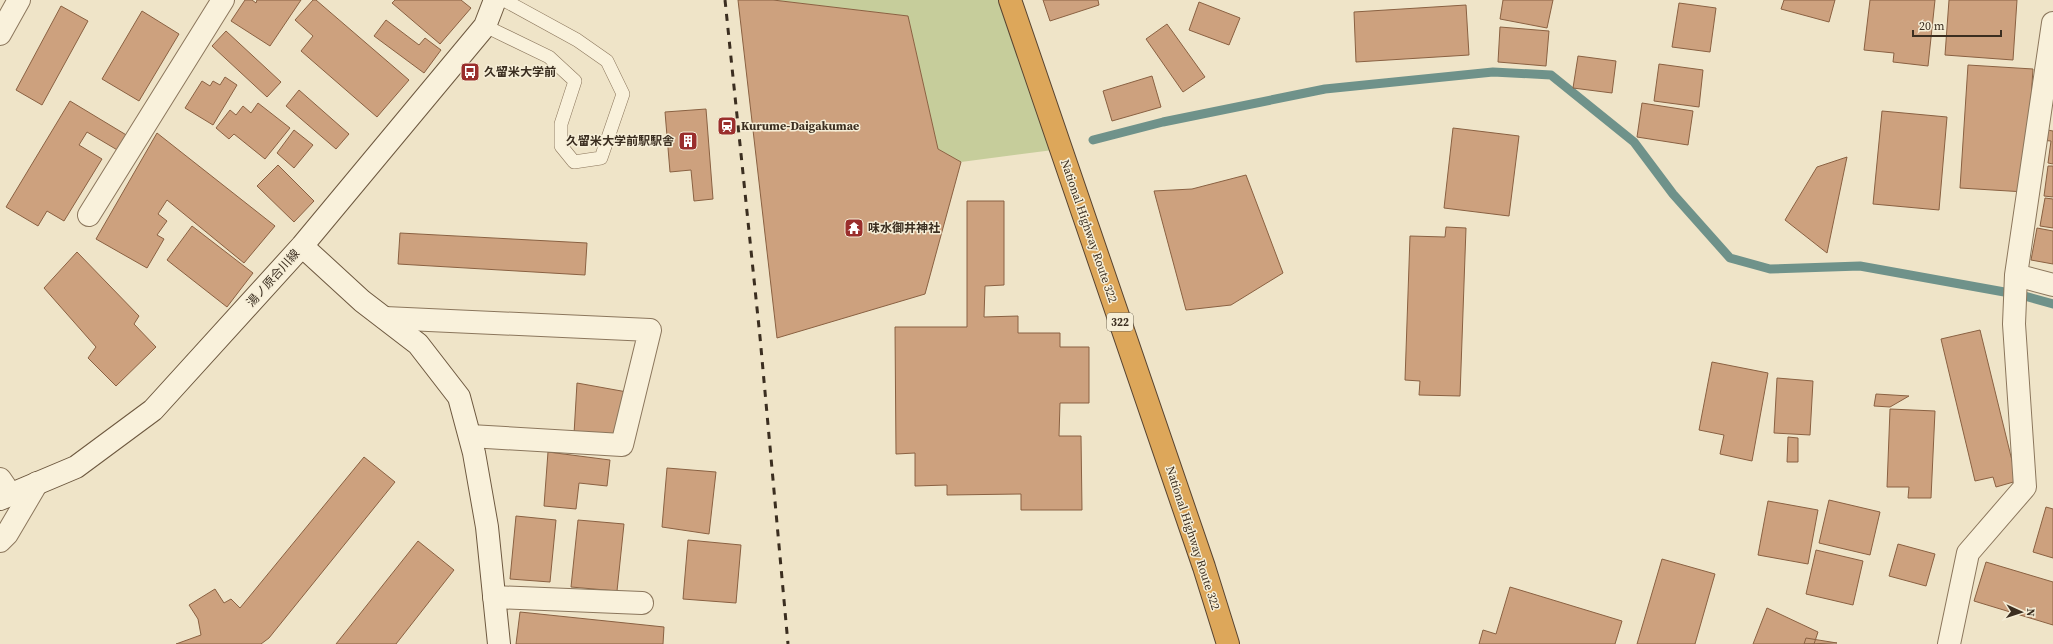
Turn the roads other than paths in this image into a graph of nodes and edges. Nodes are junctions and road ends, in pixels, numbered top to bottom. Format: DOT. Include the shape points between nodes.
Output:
graph roads {
  1 [pos="19,0"];
  2 [pos="222,0"];
  3 [pos="495,0"];
  4 [pos="504,0"];
  5 [pos="1010,0"];
  6 [pos="2053,23"];
  7 [pos="485,26"];
  8 [pos="0,34"];
  9 [pos="89,215"];
  10 [pos="302,246"];
  11 [pos="2016,275"];
  12 [pos="2053,285"];
  13 [pos="385,318"];
  14 [pos="470,436"];
  15 [pos="37,483"];
  16 [pos="4,491"];
  17 [pos="0,541"];
  18 [pos="494,597"];
  19 [pos="642,603"];
  20 [pos="499,644"];
  21 [pos="1228,644"];
  22 [pos="1949,644"];
  1 -- 8 [label="street"];
  2 -- 9 [label="street"];
  3 -- 7 [label="street, 湯ノ原合川線"];
  4 -- 7 [label="lane" via="577,40 607,61 623,94 601,158 574,162 561,146 561,124 575,81 549,57"];
  5 -- 21 [label="highway, National Highway Route 322 / 322" via="1204,566"];
  6 -- 11 [label="street"];
  7 -- 10 [label="street, 湯ノ原合川線"];
  10 -- 13 [label="street" via="362,301"];
  10 -- 15 [label="street, 湯ノ原合川線" via="153,410 76,467"];
  11 -- 12 [label="street"];
  11 -- 22 [label="street" via="2014,324 2025,487 1968,553"];
  13 -- 14 [label="street" via="418,344 459,398"];
  13 -- 14 [label="street" via="650,330 622,446"];
  14 -- 18 [label="street" via="487,527"];
  15 -- 16 [label="street, 湯ノ原合川線"];
  15 -- 17 [label="street" via="7,534"];
  18 -- 19 [label="street"];
  18 -- 20 [label="street"];
}
